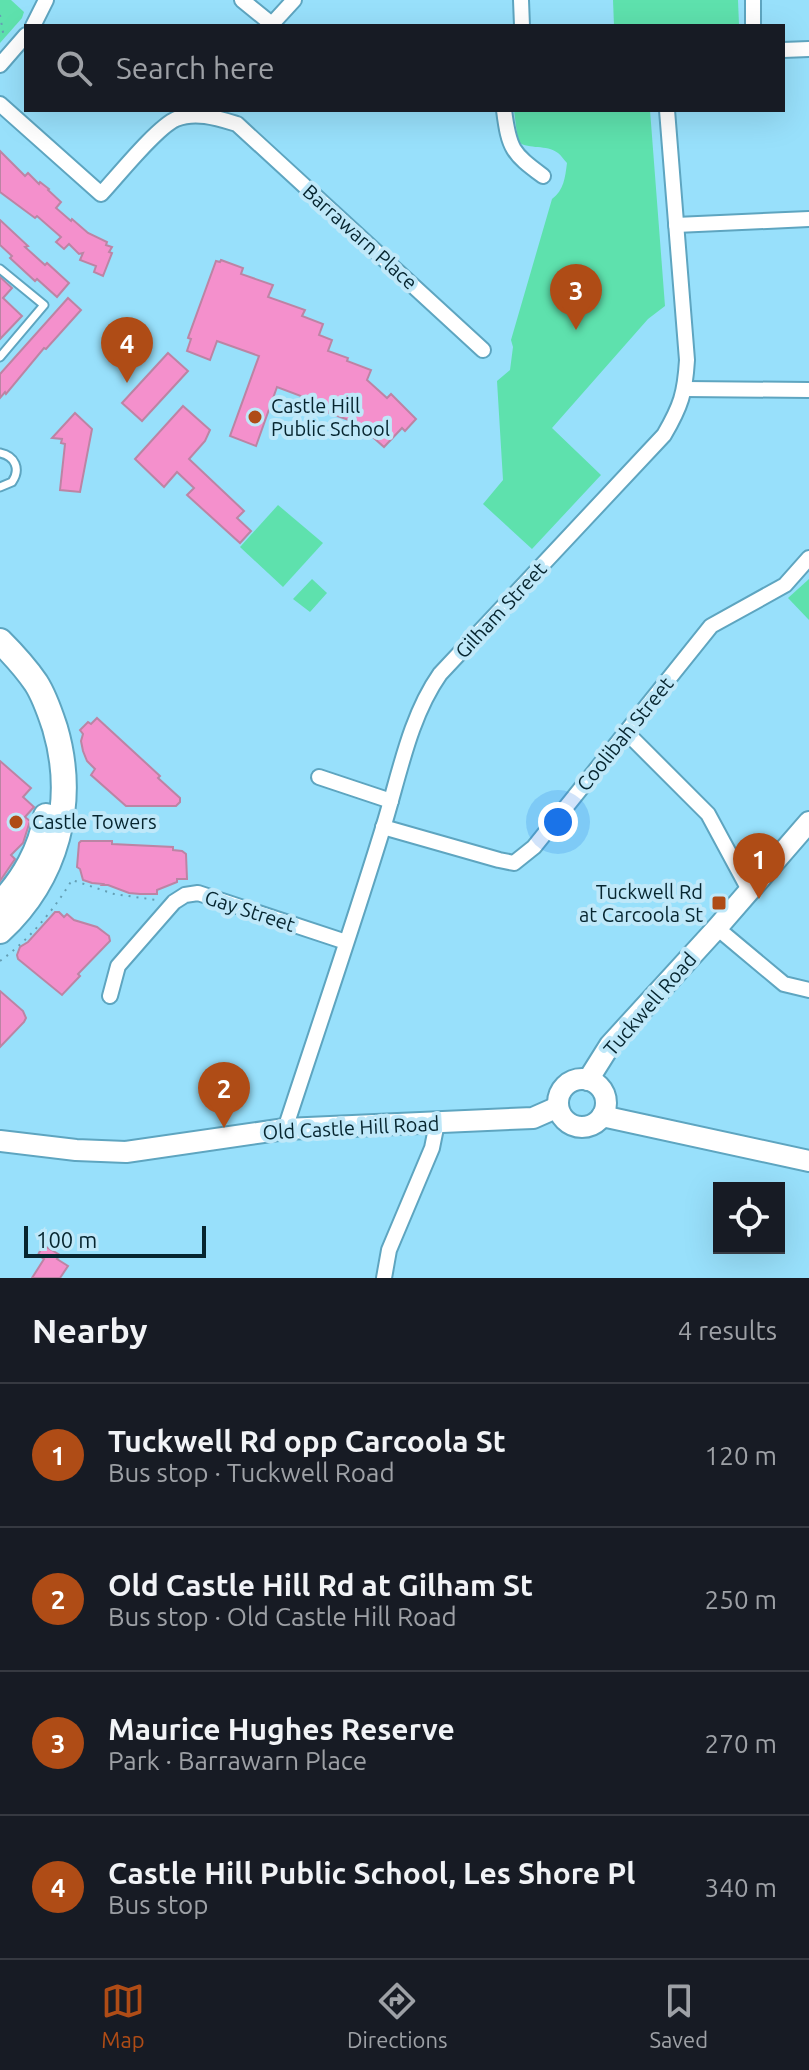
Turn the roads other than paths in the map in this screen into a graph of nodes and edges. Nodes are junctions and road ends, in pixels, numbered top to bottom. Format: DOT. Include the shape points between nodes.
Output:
graph roads {
  1 [pos="46,0"];
  2 [pos="242,0"];
  3 [pos="294,0"];
  4 [pos="521,0"];
  5 [pos="753,0"];
  6 [pos="34,24"];
  7 [pos="272,24"];
  8 [pos="274,24"];
  9 [pos="522,24"];
  10 [pos="753,24"];
  11 [pos="24,37"];
  12 [pos="809,49"];
  13 [pos="785,50"];
  14 [pos="3,62"];
  15 [pos="0,104"];
  16 [pos="245,112"];
  17 [pos="504,112"];
  18 [pos="667,112"];
  19 [pos="237,124"];
  20 [pos="543,176"];
  21 [pos="809,219"];
  22 [pos="676,225"];
  23 [pos="0,269"];
  24 [pos="483,350"];
  25 [pos="0,357"];
  26 [pos="685,389"];
  27 [pos="809,390"];
  28 [pos="0,453"];
  29 [pos="0,487"];
  30 [pos="809,558"];
  31 [pos="0,641"];
  32 [pos="0,663"];
  33 [pos="626,732"];
  34 [pos="319,777"];
  35 [pos="391,801"];
  36 [pos="809,822"];
  37 [pos="383,827"];
  38 [pos="749,890"];
  39 [pos="0,904"];
  40 [pos="717,928"];
  41 [pos="0,931"];
  42 [pos="346,942"];
  43 [pos="809,990"];
  44 [pos="110,996"];
  45 [pos="588,1080"];
  46 [pos="558,1107"];
  47 [pos="602,1116"];
  48 [pos="437,1123"];
  49 [pos="285,1129"];
  50 [pos="0,1141"];
  51 [pos="809,1161"];
  52 [pos="384,1278"];
  1 -- 6 [label="street"];
  2 -- 7 [label="street"];
  3 -- 8 [label="street"];
  4 -- 9 [label="street"];
  5 -- 10 [label="street"];
  11 -- 14 [label="street"];
  12 -- 13 [label="street"];
  15 -- 19 [label="street" via="101,194 175,120 198,115"];
  16 -- 19 [label="street"];
  17 -- 20 [label="street" via="508,142"];
  18 -- 22 [label="street, Gilham Street"];
  19 -- 24 [label="street, Barrawarn Place"];
  21 -- 22 [label="street"];
  22 -- 26 [label="street, Gilham Street"];
  23 -- 25 [label="lane" via="44,305"];
  26 -- 27 [label="street"];
  26 -- 35 [label="street, Gilham Street" via="664,435 428,691"];
  28 -- 29 [label="lane" via="12,457 17,467 12,482"];
  30 -- 33 [label="street, Coolibah Street" via="785,585 711,626"];
  31 -- 41 [label="main road" via="37,685 50,712 64,777 52,857 35,891"];
  32 -- 39 [label="main road" via="26,697 40,730 49,765 49,800 31,863"];
  33 -- 37 [label="street, Coolibah Street" via="534,847 514,863"];
  33 -- 38 [label="street" via="708,814"];
  34 -- 35 [label="street"];
  35 -- 37 [label="street, Gilham Street"];
  36 -- 38 [label="street, Tuckwell Road"];
  37 -- 42 [label="street, Gilham Street"];
  38 -- 40 [label="street, Tuckwell Road"];
  40 -- 43 [label="street" via="784,984"];
  40 -- 45 [label="street, Tuckwell Road" via="610,1045"];
  42 -- 44 [label="street, Gay Street" via="198,893 185,895 118,966"];
  42 -- 49 [label="street, Gilham Street"];
  45 -- 46 [label="street" via="565,1085"];
  45 -- 47 [label="street" via="605,1095"];
  46 -- 47 [label="street" via="566,1121 580,1127 595,1124"];
  46 -- 48 [label="street, Old Castle Hill Road" via="533,1118"];
  47 -- 51 [label="street"];
  48 -- 49 [label="street, Old Castle Hill Road"];
  48 -- 52 [label="street" via="432,1148 389,1250"];
  49 -- 50 [label="street, Old Castle Hill Road" via="126,1152"];
}
